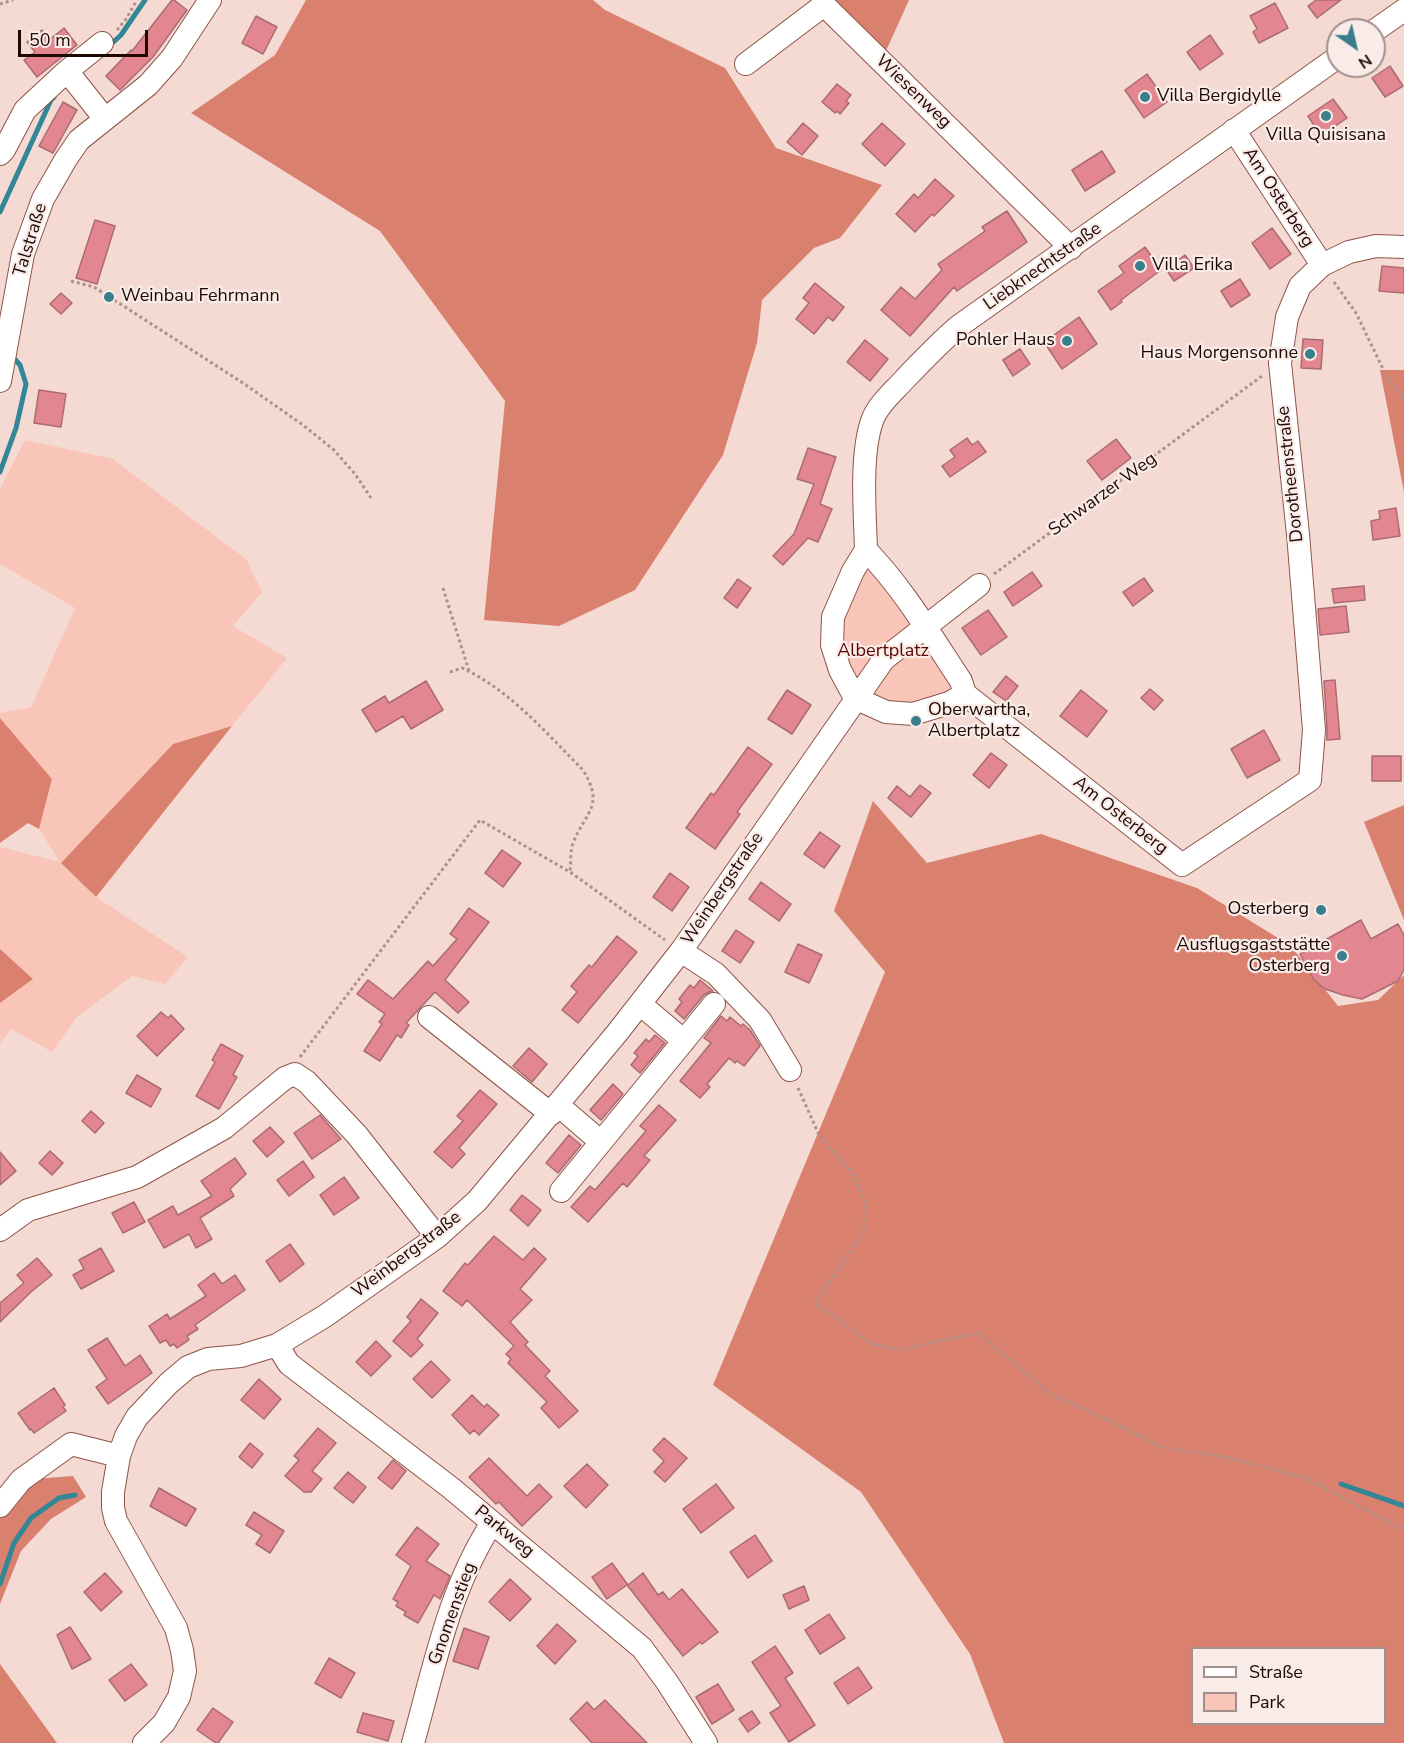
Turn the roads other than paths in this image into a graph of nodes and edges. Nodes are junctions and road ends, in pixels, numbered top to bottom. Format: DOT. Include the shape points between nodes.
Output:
graph roads {
  1 [pos="210,0"];
  2 [pos="1404,10"];
  3 [pos="1386,23"];
  4 [pos="102,43"];
  5 [pos="746,64"];
  6 [pos="1326,65"];
  7 [pos="71,76"];
  8 [pos="105,119"];
  9 [pos="1234,130"];
  10 [pos="0,154"];
  11 [pos="1404,246"];
  12 [pos="1071,248"];
  13 [pos="1322,265"];
  14 [pos="1,373"];
  15 [pos="866,550"];
  16 [pos="979,585"];
  17 [pos="925,626"];
  18 [pos="965,694"];
  19 [pos="855,698"];
  20 [pos="1310,780"];
  21 [pos="681,951"];
  22 [pos="640,1004"];
  23 [pos="714,1004"];
  24 [pos="429,1017"];
  25 [pos="684,1041"];
  26 [pos="790,1070"];
  27 [pos="555,1109"];
  28 [pos="601,1142"];
  29 [pos="561,1191"];
  30 [pos="0,1230"];
  31 [pos="437,1237"];
  32 [pos="277,1345"];
  33 [pos="119,1456"];
  34 [pos="0,1506"];
  35 [pos="492,1523"];
  36 [pos="144,1743"];
  37 [pos="413,1743"];
  38 [pos="706,1743"];
  1 -- 8 [label="street, Talstraße" via="172,58 148,85"];
  2 -- 3 [label="street"];
  4 -- 7 [label="street"];
  5 -- 12 [label="street, Wiesenweg" via="824,5"];
  6 -- 9 [label="street, Liebknechtstraße"];
  7 -- 8 [label="street"];
  7 -- 10 [label="street" via="25,110"];
  8 -- 14 [label="street, Talstraße" via="79,140 43,199 23,254"];
  9 -- 12 [label="street, Liebknechtstraße"];
  9 -- 13 [label="street, Am Osterberg"];
  11 -- 13 [label="street, Dorotheenstraße" via="1376,246 1349,252"];
  12 -- 15 [label="street, Liebknechtstraße" via="939,343 872,419 866,444"];
  13 -- 20 [label="street, Dorotheenstraße" via="1300,285 1287,317 1280,363 1314,730"];
  15 -- 17 [label="street"];
  15 -- 19 [label="street" via="833,617 832,645"];
  16 -- 17 [label="street"];
  17 -- 18 [label="street" via="961,681"];
  17 -- 19 [label="street" via="884,659"];
  18 -- 19 [label="street" via="913,714 886,712"];
  18 -- 20 [label="street, Am Osterberg" via="1182,865"];
  19 -- 21 [label="street, Weinbergstraße"];
  21 -- 22 [label="street, Weinbergstraße"];
  21 -- 26 [label="street" via="716,974 760,1020"];
  22 -- 25 [label="street"];
  22 -- 27 [label="street, Weinbergstraße"];
  23 -- 25 [label="street"];
  24 -- 27 [label="street"];
  25 -- 28 [label="street"];
  27 -- 28 [label="street"];
  27 -- 31 [label="street, Weinbergstraße" via="477,1201"];
  28 -- 29 [label="street"];
  30 -- 31 [label="street" via="28,1210 137,1177 224,1128 295,1074 357,1135"];
  31 -- 32 [label="street, Weinbergstraße"];
  32 -- 33 [label="street, Weinbergstraße" via="188,1367 137,1417"];
  32 -- 35 [label="street, Parkweg" via="289,1364"];
  33 -- 34 [label="street" via="71,1444 21,1480"];
  33 -- 36 [label="street, Weinbergstraße" via="113,1492 116,1521 176,1628 185,1671 179,1697 164,1723"];
  35 -- 37 [label="street, Gnomenstieg" via="477,1546 442,1634"];
  35 -- 38 [label="street, Parkweg" via="642,1648"];
}
